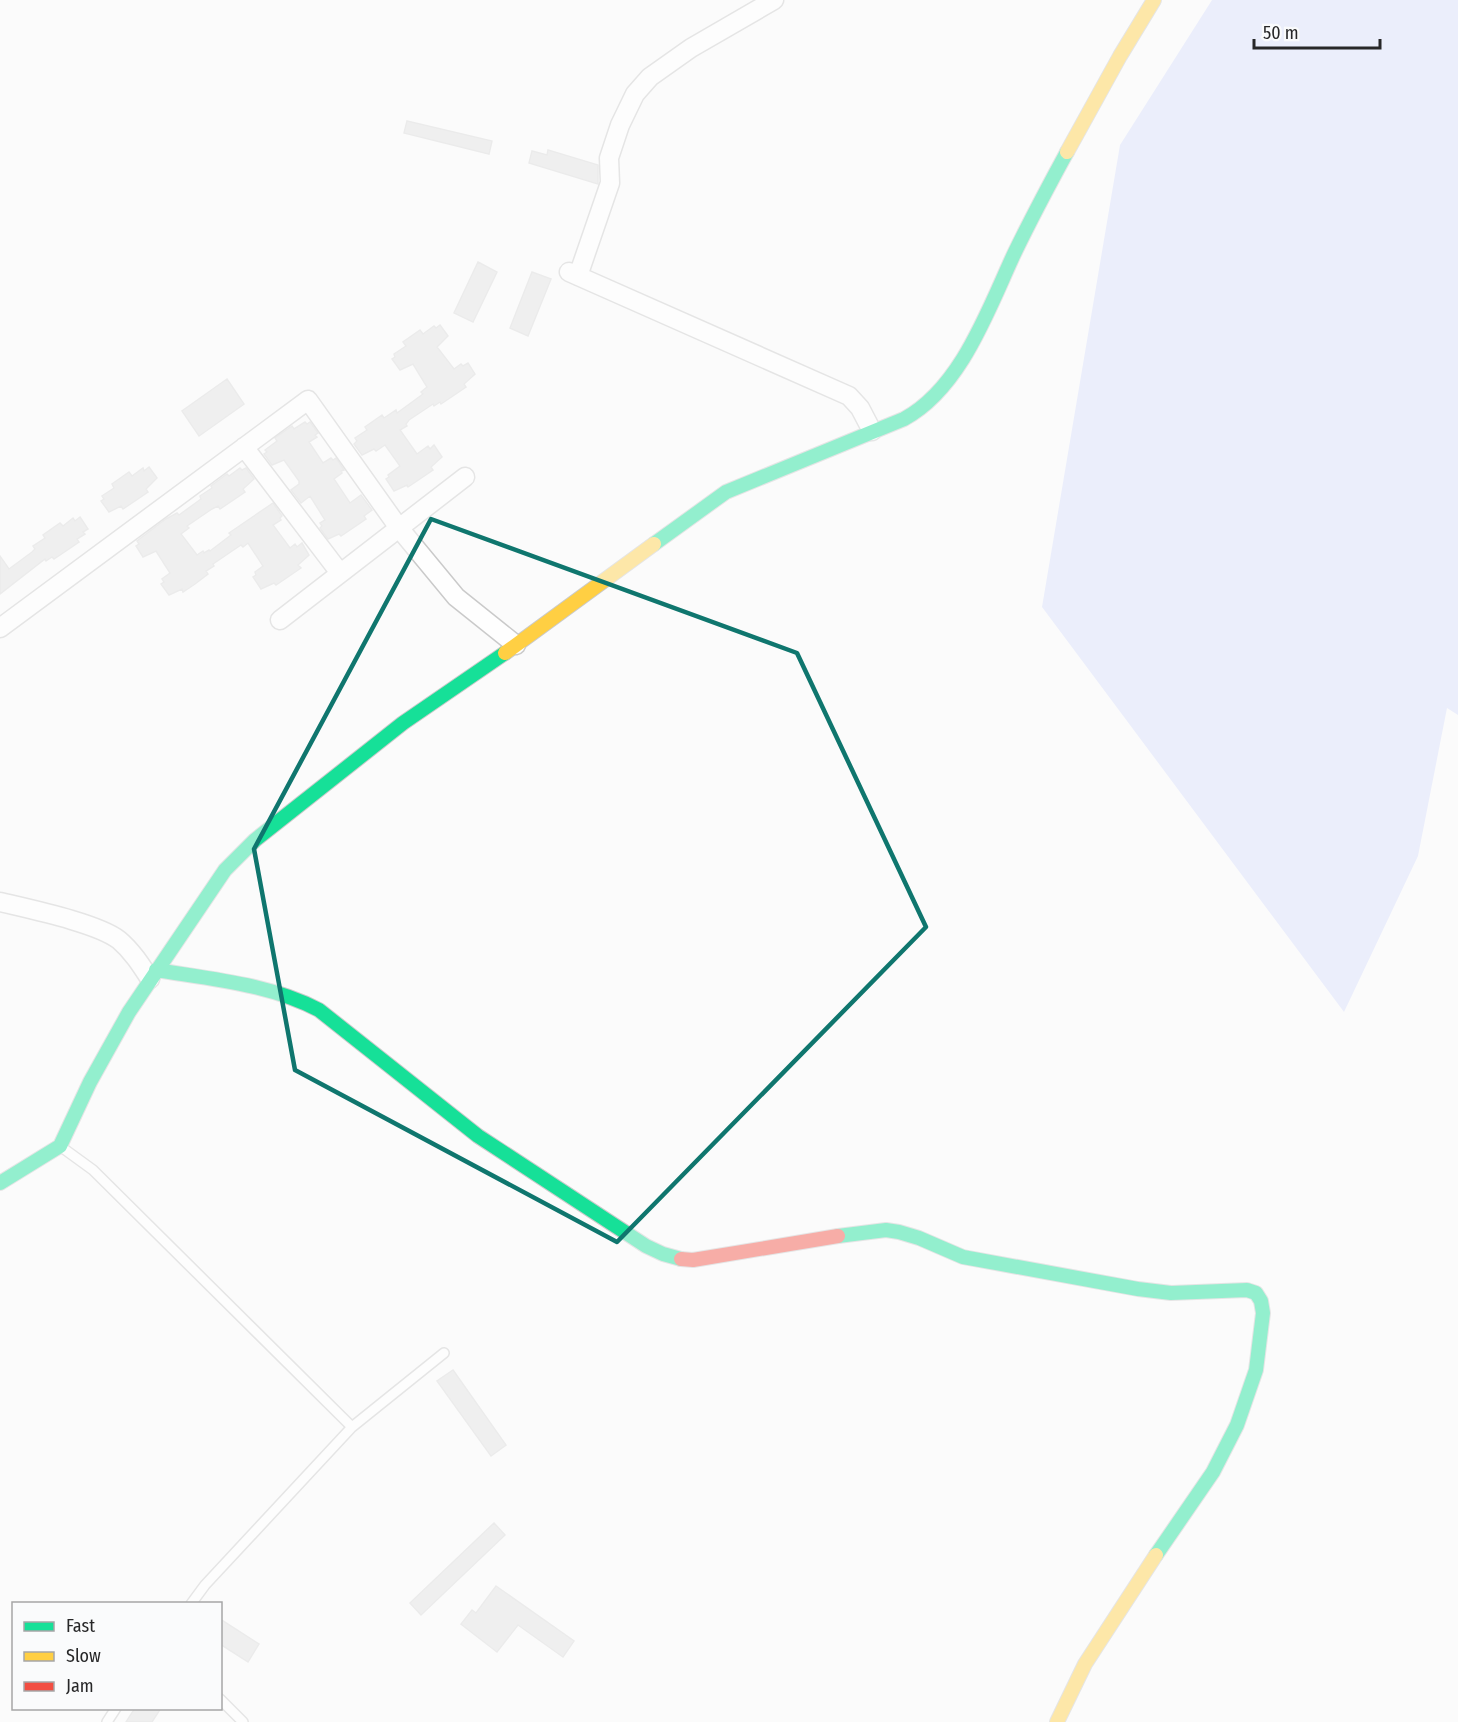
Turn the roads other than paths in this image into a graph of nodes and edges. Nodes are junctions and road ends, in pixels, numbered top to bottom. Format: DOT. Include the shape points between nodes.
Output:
graph roads {
  1 [pos="774,0"];
  2 [pos="1154,0"];
  3 [pos="872,431"];
  4 [pos="244,447"];
  5 [pos="465,477"];
  6 [pos="399,528"];
  7 [pos="340,573"];
  8 [pos="279,620"];
  9 [pos="0,627"];
  10 [pos="516,645"];
  11 [pos="0,902"];
  12 [pos="153,975"];
  13 [pos="60,1146"];
  14 [pos="0,1183"];
  15 [pos="444,1353"];
  16 [pos="352,1427"];
  17 [pos="192,1602"];
  18 [pos="222,1701"];
  19 [pos="243,1722"];
  20 [pos="1057,1722"];
  1 -- 3 [label="street" via="691,48 650,77 634,94 609,158 610,183 573,274 849,396"];
  2 -- 3 [label="street" via="1025,232 974,339 943,386 917,411"];
  3 -- 10 [label="street" via="726,492"];
  4 -- 6 [label="street" via="308,400"];
  4 -- 7 [label="street"];
  4 -- 9 [label="street"];
  5 -- 6 [label="street"];
  6 -- 7 [label="street"];
  6 -- 10 [label="street" via="456,597"];
  7 -- 8 [label="street"];
  10 -- 12 [label="street" via="404,723 255,840 225,870"];
  11 -- 12 [label="street" via="94,928 117,939"];
  12 -- 13 [label="street" via="90,1082"];
  12 -- 20 [label="street" via="244,984 296,998 319,1010 478,1136 646,1246 677,1260 886,1230 919,1238 963,1257 1138,1289 1256,1293 1263,1313 1256,1370 1227,1449 1086,1664"];
  13 -- 14 [label="street"];
  13 -- 16 [label="lane" via="93,1170"];
  15 -- 16 [label="lane"];
  16 -- 17 [label="lane"];
  18 -- 19 [label="lane"];
}
